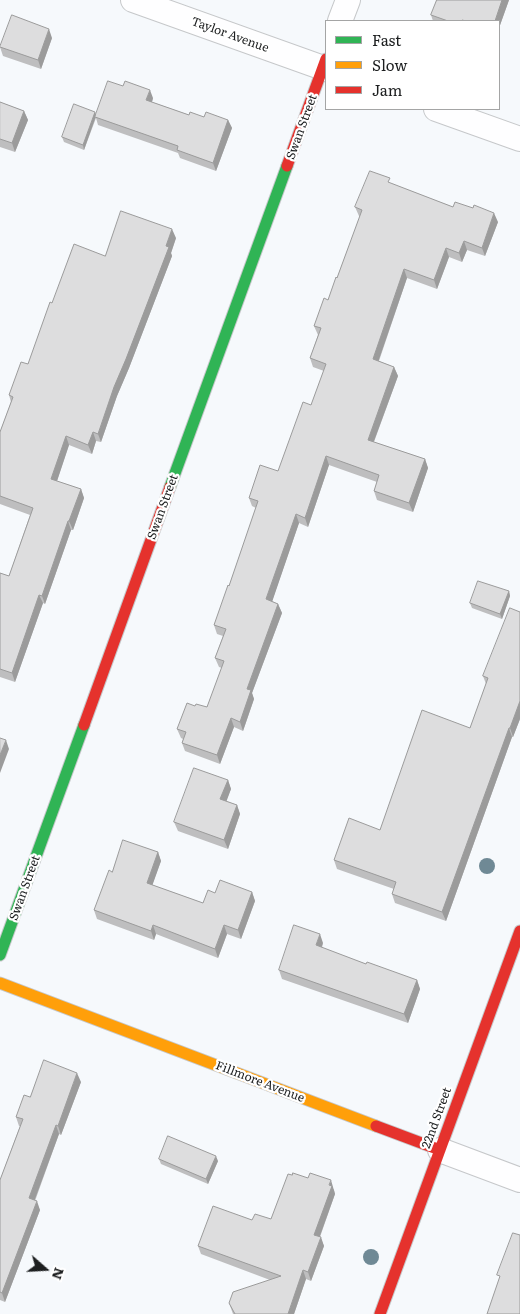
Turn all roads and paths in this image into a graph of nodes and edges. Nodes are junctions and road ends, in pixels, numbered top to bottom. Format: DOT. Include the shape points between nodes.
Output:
graph roads {
  1 [pos="133,0"];
  2 [pos="348,0"];
  3 [pos="340,20"];
  4 [pos="325,66"];
  5 [pos="439,110"];
  6 [pos="520,139"];
  7 [pos="520,931"];
  8 [pos="0,955"];
  9 [pos="0,983"];
  10 [pos="440,1150"];
  11 [pos="520,1180"];
  12 [pos="380,1314"];
  1 -- 4 [label="street, Taylor Avenue"];
  2 -- 3 [label="street"];
  4 -- 8 [label="street, Swan Street"];
  5 -- 6 [label="street"];
  7 -- 10 [label="street, 22nd Street"];
  9 -- 10 [label="street, Fillmore Avenue"];
  10 -- 11 [label="street, Fillmore Avenue"];
  10 -- 12 [label="street, 22nd Street"];
}
